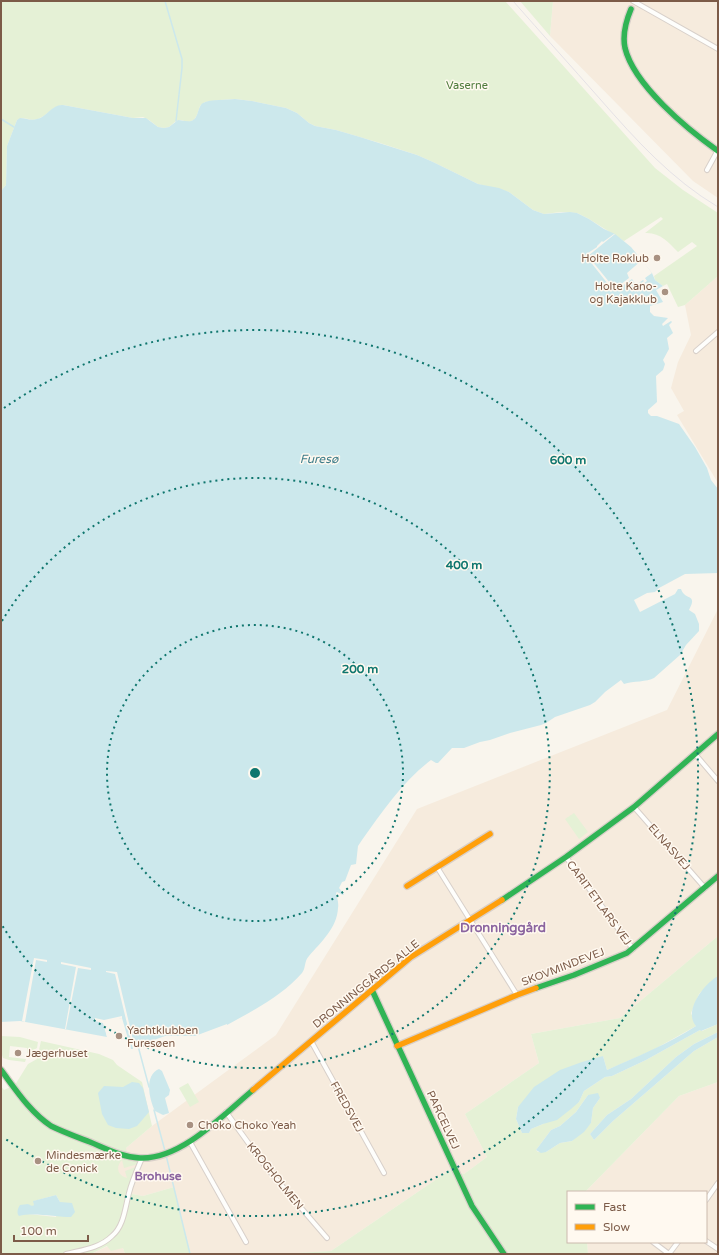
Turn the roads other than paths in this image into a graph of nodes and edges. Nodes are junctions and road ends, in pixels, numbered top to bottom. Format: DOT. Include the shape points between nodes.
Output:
graph roads {
  1 [pos="635,2"];
  2 [pos="631,9"];
  3 [pos="718,49"];
  4 [pos="718,150"];
  5 [pos="707,170"];
  6 [pos="718,332"];
  7 [pos="696,351"];
  8 [pos="718,734"];
  9 [pos="695,754"];
  10 [pos="718,781"];
  11 [pos="634,807"];
  12 [pos="490,834"];
  13 [pos="566,856"];
  14 [pos="437,867"];
  15 [pos="718,876"];
  16 [pos="407,886"];
  17 [pos="705,888"];
  18 [pos="470,920"];
  19 [pos="633,949"];
  20 [pos="372,990"];
  21 [pos="517,995"];
  22 [pos="311,1041"];
  23 [pos="397,1046"];
  24 [pos="1,1070"];
  25 [pos="226,1112"];
  26 [pos="190,1142"];
  27 [pos="142,1158"];
  28 [pos="384,1173"];
  29 [pos="718,1183"];
  30 [pos="707,1199"];
  31 [pos="327,1238"];
  32 [pos="707,1241"];
  33 [pos="246,1242"];
  34 [pos="654,1243"];
  35 [pos="677,1243"];
  36 [pos="718,1249"];
  37 [pos="66,1254"];
  38 [pos="504,1254"];
  39 [pos="669,1254"];
  1 -- 3 [label="street"];
  2 -- 4 [label="street" via="626,20 624,42 635,70 684,126"];
  4 -- 5 [label="street"];
  6 -- 7 [label="street"];
  8 -- 9 [label="street, DRONNINGGÅRDS ALLE"];
  9 -- 10 [label="street"];
  9 -- 11 [label="street, DRONNINGGÅRDS ALLE"];
  11 -- 13 [label="street, DRONNINGGÅRDS ALLE"];
  11 -- 17 [label="street, ELNASVEJ"];
  12 -- 14 [label="street"];
  13 -- 18 [label="street, DRONNINGGÅRDS ALLE"];
  13 -- 19 [label="street, CARIT ETLARS VEJ"];
  14 -- 16 [label="street"];
  14 -- 18 [label="street"];
  15 -- 17 [label="street, SKOVMINDEVEJ"];
  17 -- 19 [label="street, SKOVMINDEVEJ"];
  18 -- 20 [label="street, DRONNINGGÅRDS ALLE" via="411,957"];
  18 -- 21 [label="street"];
  19 -- 21 [label="street, SKOVMINDEVEJ" via="574,975"];
  20 -- 22 [label="street, DRONNINGGÅRDS ALLE"];
  20 -- 23 [label="street, PARCELVEJ"];
  21 -- 23 [label="street, SKOVMINDEVEJ"];
  22 -- 25 [label="street, DRONNINGGÅRDS ALLE"];
  22 -- 28 [label="street, FREDSVEJ"];
  23 -- 38 [label="street, PARCELVEJ" via="472,1206"];
  24 -- 27 [label="street, DRONNINGGÅRDS ALLE" via="30,1108 49,1125 116,1153"];
  25 -- 26 [label="street, DRONNINGGÅRDS ALLE"];
  25 -- 31 [label="street, KROGHOLMEN" via="265,1166"];
  26 -- 27 [label="street, DRONNINGGÅRDS ALLE" via="169,1153"];
  26 -- 33 [label="street"];
  27 -- 37 [label="street" via="122,1220 113,1236 94,1247"];
  29 -- 30 [label="street"];
  32 -- 36 [label="street"];
  34 -- 39 [label="street"];
  35 -- 39 [label="street"];
}
